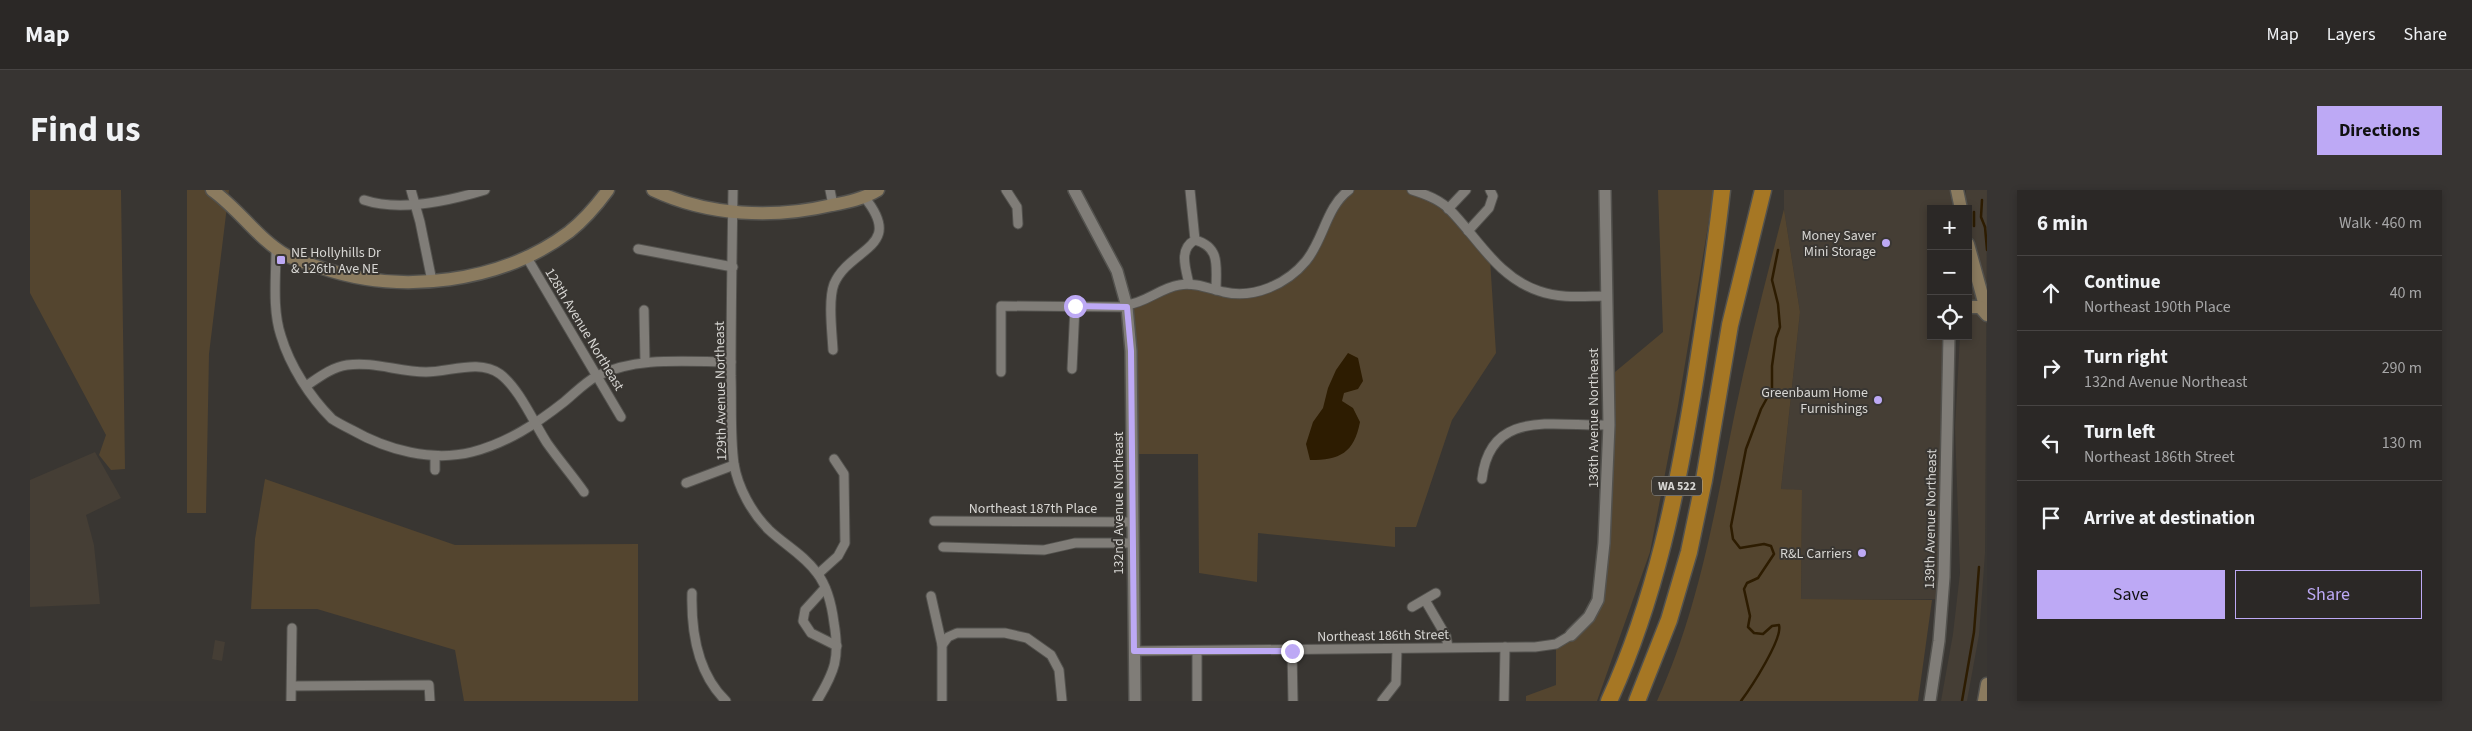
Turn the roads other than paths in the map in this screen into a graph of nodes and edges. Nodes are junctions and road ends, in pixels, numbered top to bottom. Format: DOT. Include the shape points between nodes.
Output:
graph roads {
  1 [pos="212,190"];
  2 [pos="411,190"];
  3 [pos="485,190"];
  4 [pos="608,190"];
  5 [pos="653,190"];
  6 [pos="733,190"];
  7 [pos="830,190"];
  8 [pos="878,190"];
  9 [pos="1006,190"];
  10 [pos="1074,190"];
  11 [pos="1190,190"];
  12 [pos="1349,190"];
  13 [pos="1412,190"];
  14 [pos="1466,190"];
  15 [pos="1490,190"];
  16 [pos="1605,190"];
  17 [pos="1722,190"];
  18 [pos="1728,190"];
  19 [pos="1751,190"];
  20 [pos="1763,190"];
  21 [pos="1957,190"];
  22 [pos="865,198"];
  23 [pos="364,200"];
  24 [pos="416,205"];
  25 [pos="833,205"];
  26 [pos="1960,205"];
  27 [pos="1448,208"];
  28 [pos="732,212"];
  29 [pos="1018,224"];
  30 [pos="1468,231"];
  31 [pos="1195,240"];
  32 [pos="276,249"];
  33 [pos="638,249"];
  34 [pos="1970,250"];
  35 [pos="526,256"];
  36 [pos="1714,262"];
  37 [pos="732,267"];
  38 [pos="1978,279"];
  39 [pos="432,281"];
  40 [pos="1190,284"];
  41 [pos="1216,290"];
  42 [pos="1737,293"];
  43 [pos="1608,296"];
  44 [pos="1075,306"];
  45 [pos="1127,306"];
  46 [pos="1972,307"];
  47 [pos="644,310"];
  48 [pos="1987,314"];
  49 [pos="1949,340"];
  50 [pos="833,350"];
  51 [pos="645,362"];
  52 [pos="731,362"];
  53 [pos="1072,368"];
  54 [pos="1002,372"];
  55 [pos="597,376"];
  56 [pos="306,386"];
  57 [pos="621,417"];
  58 [pos="536,424"];
  59 [pos="1609,425"];
  60 [pos="435,456"];
  61 [pos="834,458"];
  62 [pos="734,465"];
  63 [pos="435,470"];
  64 [pos="1482,479"];
  65 [pos="686,483"];
  66 [pos="584,492"];
  67 [pos="934,521"];
  68 [pos="1133,522"];
  69 [pos="1133,543"];
  70 [pos="943,547"];
  71 [pos="818,574"];
  72 [pos="824,588"];
  73 [pos="692,593"];
  74 [pos="1436,593"];
  75 [pos="931,596"];
  76 [pos="1425,600"];
  77 [pos="1412,607"];
  78 [pos="292,628"];
  79 [pos="1570,635"];
  80 [pos="942,645"];
  81 [pos="837,646"];
  82 [pos="1505,647"];
  83 [pos="1448,648"];
  84 [pos="1398,649"];
  85 [pos="1134,651"];
  86 [pos="1197,651"];
  87 [pos="1292,651"];
  88 [pos="1987,684"];
  89 [pos="292,686"];
  90 [pos="291,701"];
  91 [pos="430,701"];
  92 [pos="726,701"];
  93 [pos="817,701"];
  94 [pos="942,701"];
  95 [pos="1062,701"];
  96 [pos="1135,701"];
  97 [pos="1197,701"];
  98 [pos="1293,701"];
  99 [pos="1382,701"];
  100 [pos="1504,701"];
  101 [pos="1609,701"];
  102 [pos="1637,701"];
  103 [pos="1930,701"];
  104 [pos="1984,701"];
  1 -- 32 [label="main road"];
  2 -- 24 [label="street"];
  3 -- 24 [label="street"];
  4 -- 35 [label="main road" via="569,231"];
  5 -- 28 [label="main road" via="673,199"];
  6 -- 28 [label="street, 129th Avenue Northeast"];
  7 -- 25 [label="street"];
  8 -- 22 [label="main road"];
  9 -- 29 [label="street" via="1017,207"];
  10 -- 45 [label="street, 132nd Avenue Northeast" via="1117,271"];
  11 -- 31 [label="street"];
  12 -- 41 [label="street" via="1340,197 1317,243 1292,275 1255,292 1238,294"];
  13 -- 27 [label="street"];
  14 -- 27 [label="street"];
  15 -- 30 [label="street" via="1493,196 1489,208"];
  16 -- 43 [label="street, 136th Avenue Northeast"];
  17 -- 36 [label="highway"];
  18 -- 36 [label="highway, WA 522"];
  19 -- 42 [label="highway, WA 522"];
  20 -- 42 [label="highway"];
  21 -- 26 [label="main road"];
  22 -- 25 [label="main road"];
  22 -- 50 [label="street" via="875,210 878,236 834,284"];
  23 -- 24 [label="street" via="382,206"];
  24 -- 39 [label="street"];
  25 -- 28 [label="main road" via="772,215"];
  27 -- 30 [label="street"];
  28 -- 37 [label="street, 129th Avenue Northeast"];
  30 -- 43 [label="street" via="1490,259 1521,284 1554,295"];
  31 -- 40 [label="street" via="1184,254"];
  31 -- 41 [label="street" via="1210,246 1214,253"];
  32 -- 39 [label="main road" via="288,257 342,275 395,282"];
  32 -- 56 [label="street" via="276,305 280,334 292,364"];
  33 -- 37 [label="street"];
  34 -- 38 [label="main road"];
  35 -- 39 [label="main road" via="469,276"];
  35 -- 55 [label="street, 128th Avenue Northeast"];
  36 -- 101 [label="highway, WA 522" via="1680,476 1660,563 1628,660"];
  37 -- 52 [label="street, 129th Avenue Northeast"];
  38 -- 48 [label="main road"];
  40 -- 41 [label="street"];
  40 -- 45 [label="street" via="1166,289"];
  42 -- 102 [label="highway, WA 522" via="1689,552 1669,620"];
  43 -- 59 [label="street, 136th Avenue Northeast"];
  44 -- 45 [label="street"];
  44 -- 53 [label="street"];
  44 -- 54 [label="street" via="1002,306"];
  45 -- 68 [label="street, 132nd Avenue Northeast" via="1131,351"];
  46 -- 48 [label="main road" via="1980,307"];
  47 -- 51 [label="street"];
  49 -- 103 [label="street, 139th Avenue Northeast" via="1944,577"];
  51 -- 52 [label="street"];
  51 -- 55 [label="street"];
  52 -- 62 [label="street, 129th Avenue Northeast"];
  55 -- 57 [label="street, 128th Avenue Northeast"];
  55 -- 58 [label="street"];
  56 -- 58 [label="street" via="338,367 359,364 426,372 490,368 502,375"];
  56 -- 60 [label="street" via="333,420 358,434 380,444"];
  58 -- 60 [label="street" via="472,452"];
  58 -- 66 [label="street"];
  59 -- 64 [label="street" via="1530,426 1508,431 1489,450"];
  59 -- 79 [label="street, 136th Avenue Northeast" via="1607,505 1598,600 1589,617"];
  60 -- 63 [label="street"];
  61 -- 71 [label="street" via="844,474 845,542 838,556"];
  62 -- 65 [label="street"];
  62 -- 71 [label="street, 129th Avenue Northeast" via="751,508 769,530 804,558"];
  67 -- 68 [label="street, Northeast 187th Place"];
  68 -- 69 [label="street, 132nd Avenue Northeast"];
  69 -- 70 [label="street" via="1075,543 1044,550"];
  69 -- 85 [label="street, 132nd Avenue Northeast"];
  71 -- 72 [label="street, 129th Avenue Northeast"];
  72 -- 81 [label="street, 129th Avenue Northeast" via="832,608"];
  72 -- 81 [label="street" via="805,610 803,621 811,633"];
  73 -- 92 [label="street" via="691,615 705,675"];
  74 -- 76 [label="street"];
  75 -- 80 [label="street"];
  76 -- 77 [label="street"];
  76 -- 83 [label="street" via="1446,636"];
  78 -- 89 [label="street"];
  79 -- 82 [label="street, Northeast 186th Street" via="1556,644"];
  80 -- 94 [label="street"];
  80 -- 95 [label="street" via="957,633 1005,633 1027,638 1051,655 1059,670"];
  81 -- 93 [label="street, 129th Avenue Northeast" via="837,663 832,677"];
  82 -- 83 [label="street, Northeast 186th Street"];
  82 -- 100 [label="street"];
  83 -- 84 [label="street, Northeast 186th Street"];
  84 -- 87 [label="street, Northeast 186th Street"];
  84 -- 99 [label="street" via="1396,683"];
  85 -- 86 [label="street, Northeast 186th Street"];
  85 -- 96 [label="street, 132nd Avenue Northeast"];
  86 -- 87 [label="street, Northeast 186th Street"];
  86 -- 97 [label="street"];
  87 -- 98 [label="street"];
  88 -- 104 [label="main road"];
  89 -- 90 [label="street"];
  89 -- 91 [label="street" via="430,685"];
}
